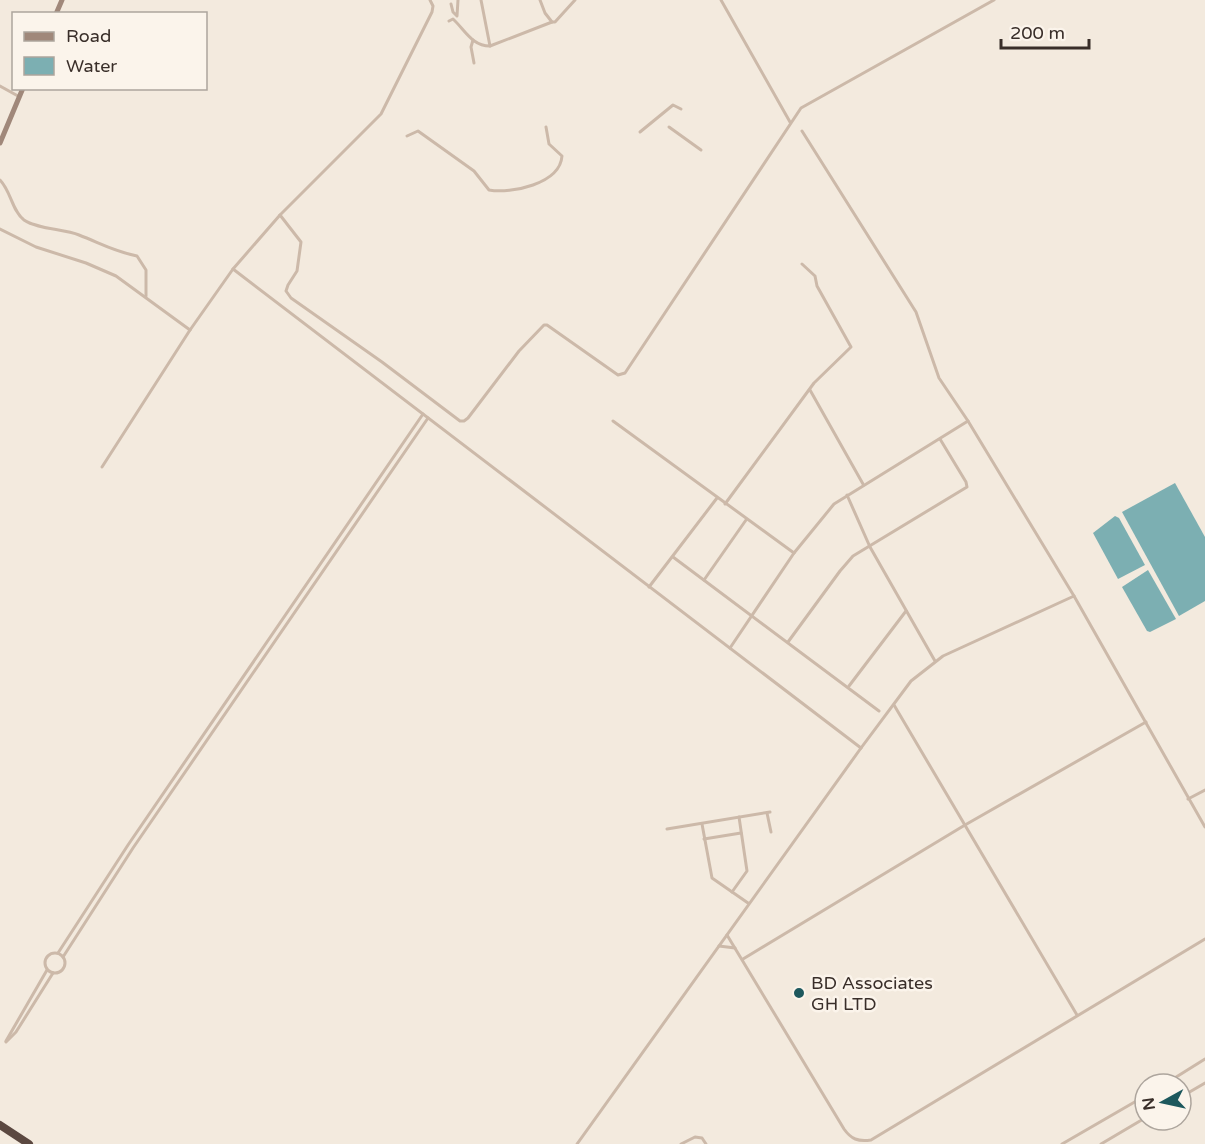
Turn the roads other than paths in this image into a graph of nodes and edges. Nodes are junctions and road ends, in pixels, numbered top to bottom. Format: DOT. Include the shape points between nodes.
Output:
graph roads {
  1 [pos="458,0"];
  2 [pos="481,0"];
  3 [pos="540,0"];
  4 [pos="575,0"];
  5 [pos="721,0"];
  6 [pos="994,0"];
  7 [pos="432,1"];
  8 [pos="451,4"];
  9 [pos="449,21"];
  10 [pos="552,22"];
  11 [pos="472,40"];
  12 [pos="490,46"];
  13 [pos="474,63"];
  14 [pos="0,86"];
  15 [pos="22,90"];
  16 [pos="20,98"];
  17 [pos="681,109"];
  18 [pos="790,122"];
  19 [pos="546,127"];
  20 [pos="669,127"];
  21 [pos="802,131"];
  22 [pos="640,132"];
  23 [pos="407,136"];
  24 [pos="0,144"];
  25 [pos="701,150"];
  26 [pos="0,180"];
  27 [pos="280,215"];
  28 [pos="0,229"];
  29 [pos="802,264"];
  30 [pos="233,269"];
  31 [pos="146,296"];
  32 [pos="190,330"];
  33 [pos="810,390"];
  34 [pos="423,414"];
  35 [pos="428,417"];
  36 [pos="613,421"];
  37 [pos="968,421"];
  38 [pos="940,439"];
  39 [pos="102,467"];
  40 [pos="864,484"];
  41 [pos="847,495"];
  42 [pos="717,498"];
  43 [pos="725,504"];
  44 [pos="747,519"];
  45 [pos="870,547"];
  46 [pos="795,552"];
  47 [pos="674,557"];
  48 [pos="704,580"];
  49 [pos="649,587"];
  50 [pos="1074,596"];
  51 [pos="906,611"];
  52 [pos="751,615"];
  53 [pos="788,642"];
  54 [pos="730,648"];
  55 [pos="935,661"];
  56 [pos="848,687"];
  57 [pos="894,705"];
  58 [pos="879,711"];
  59 [pos="1146,722"];
  60 [pos="861,748"];
  61 [pos="1205,790"];
  62 [pos="1188,799"];
  63 [pos="739,817"];
  64 [pos="702,824"];
  65 [pos="965,825"];
  66 [pos="1205,828"];
  67 [pos="667,829"];
  68 [pos="742,832"];
  69 [pos="771,832"];
  70 [pos="704,839"];
  71 [pos="732,892"];
  72 [pos="748,903"];
  73 [pos="727,935"];
  74 [pos="1205,939"];
  75 [pos="719,946"];
  76 [pos="735,948"];
  77 [pos="58,953"];
  78 [pos="63,957"];
  79 [pos="743,958"];
  80 [pos="46,970"];
  81 [pos="53,974"];
  82 [pos="1077,1015"];
  83 [pos="1205,1059"];
  84 [pos="1184,1072"];
  85 [pos="1133,1103"];
  86 [pos="0,1125"];
  87 [pos="1133,1125"];
  88 [pos="0,1130"];
  89 [pos="22,1144"];
  90 [pos="29,1144"];
  91 [pos="577,1144"];
  92 [pos="681,1144"];
  93 [pos="706,1144"];
  94 [pos="1062,1144"];
  95 [pos="1101,1144"];
  1 -- 8 [label="street" via="457,16"];
  2 -- 12 [label="street"];
  3 -- 10 [label="street"];
  4 -- 10 [label="street"];
  5 -- 18 [label="street"];
  6 -- 18 [label="street" via="807,103"];
  7 -- 27 [label="street" via="432,12 381,114"];
  9 -- 11 [label="street" via="453,19"];
  10 -- 12 [label="street"];
  11 -- 12 [label="street"];
  11 -- 13 [label="street"];
  14 -- 16 [label="street"];
  15 -- 16 [label="main road"];
  16 -- 24 [label="main road"];
  17 -- 22 [label="street" via="673,105"];
  18 -- 27 [label="street" via="625,373 618,375 544,325 464,421 291,298 286,291 297,271 301,242"];
  19 -- 23 [label="street" via="549,144 560,153 562,161 548,179 515,190 489,190 474,171 418,131"];
  20 -- 25 [label="street"];
  21 -- 37 [label="street" via="916,312 939,378"];
  26 -- 31 [label="street" via="27,222 78,234 109,249 136,256 146,270"];
  27 -- 30 [label="street"];
  28 -- 31 [label="street" via="36,247 108,272"];
  29 -- 33 [label="street" via="815,276 850,344 849,351"];
  30 -- 32 [label="street"];
  30 -- 34 [label="street"];
  31 -- 32 [label="street"];
  32 -- 39 [label="street"];
  33 -- 40 [label="street"];
  33 -- 43 [label="street"];
  34 -- 35 [label="street"];
  34 -- 77 [label="street"];
  35 -- 49 [label="street"];
  35 -- 78 [label="street" via="133,848"];
  36 -- 42 [label="street"];
  37 -- 38 [label="street"];
  37 -- 50 [label="street"];
  38 -- 40 [label="street"];
  38 -- 45 [label="street" via="967,487"];
  40 -- 41 [label="street"];
  41 -- 45 [label="street"];
  41 -- 46 [label="street" via="834,504"];
  42 -- 43 [label="street"];
  42 -- 47 [label="street"];
  43 -- 44 [label="street"];
  44 -- 46 [label="street"];
  44 -- 48 [label="street"];
  45 -- 51 [label="street"];
  45 -- 53 [label="street" via="840,571"];
  46 -- 52 [label="street"];
  47 -- 48 [label="street"];
  47 -- 49 [label="street"];
  48 -- 52 [label="street"];
  49 -- 54 [label="street"];
  50 -- 55 [label="street"];
  50 -- 59 [label="street"];
  51 -- 55 [label="street"];
  51 -- 56 [label="street"];
  52 -- 53 [label="street"];
  52 -- 54 [label="street"];
  53 -- 56 [label="street"];
  54 -- 60 [label="street"];
  55 -- 57 [label="street" via="911,681"];
  56 -- 58 [label="street"];
  57 -- 60 [label="street"];
  57 -- 65 [label="street"];
  59 -- 62 [label="street"];
  59 -- 65 [label="street"];
  60 -- 72 [label="street"];
  61 -- 62 [label="street"];
  62 -- 66 [label="street"];
  63 -- 64 [label="street"];
  63 -- 68 [label="street"];
  63 -- 69 [label="street" via="769,812"];
  64 -- 67 [label="street"];
  64 -- 70 [label="street"];
  65 -- 79 [label="street"];
  65 -- 82 [label="street"];
  68 -- 70 [label="street"];
  68 -- 71 [label="street" via="747,871"];
  70 -- 71 [label="street" via="712,878"];
  71 -- 72 [label="street"];
  72 -- 73 [label="street"];
  73 -- 75 [label="street"];
  73 -- 76 [label="street"];
  74 -- 82 [label="street"];
  75 -- 76 [label="street"];
  75 -- 91 [label="street"];
  76 -- 79 [label="street"];
  77 -- 78 [label="street"];
  77 -- 80 [label="street" via="47,956"];
  78 -- 81 [label="street" via="63,970"];
  79 -- 82 [label="street" via="844,1129 850,1137 863,1142 918,1113"];
  80 -- 81 [label="street"];
  80 -- 81 [label="street" via="6,1042"];
  83 -- 84 [label="street"];
  85 -- 94 [label="street"];
  86 -- 90 [label="highway"];
  87 -- 95 [label="street"];
  88 -- 89 [label="highway"];
  92 -- 93 [label="street" via="698,1137"];
}
